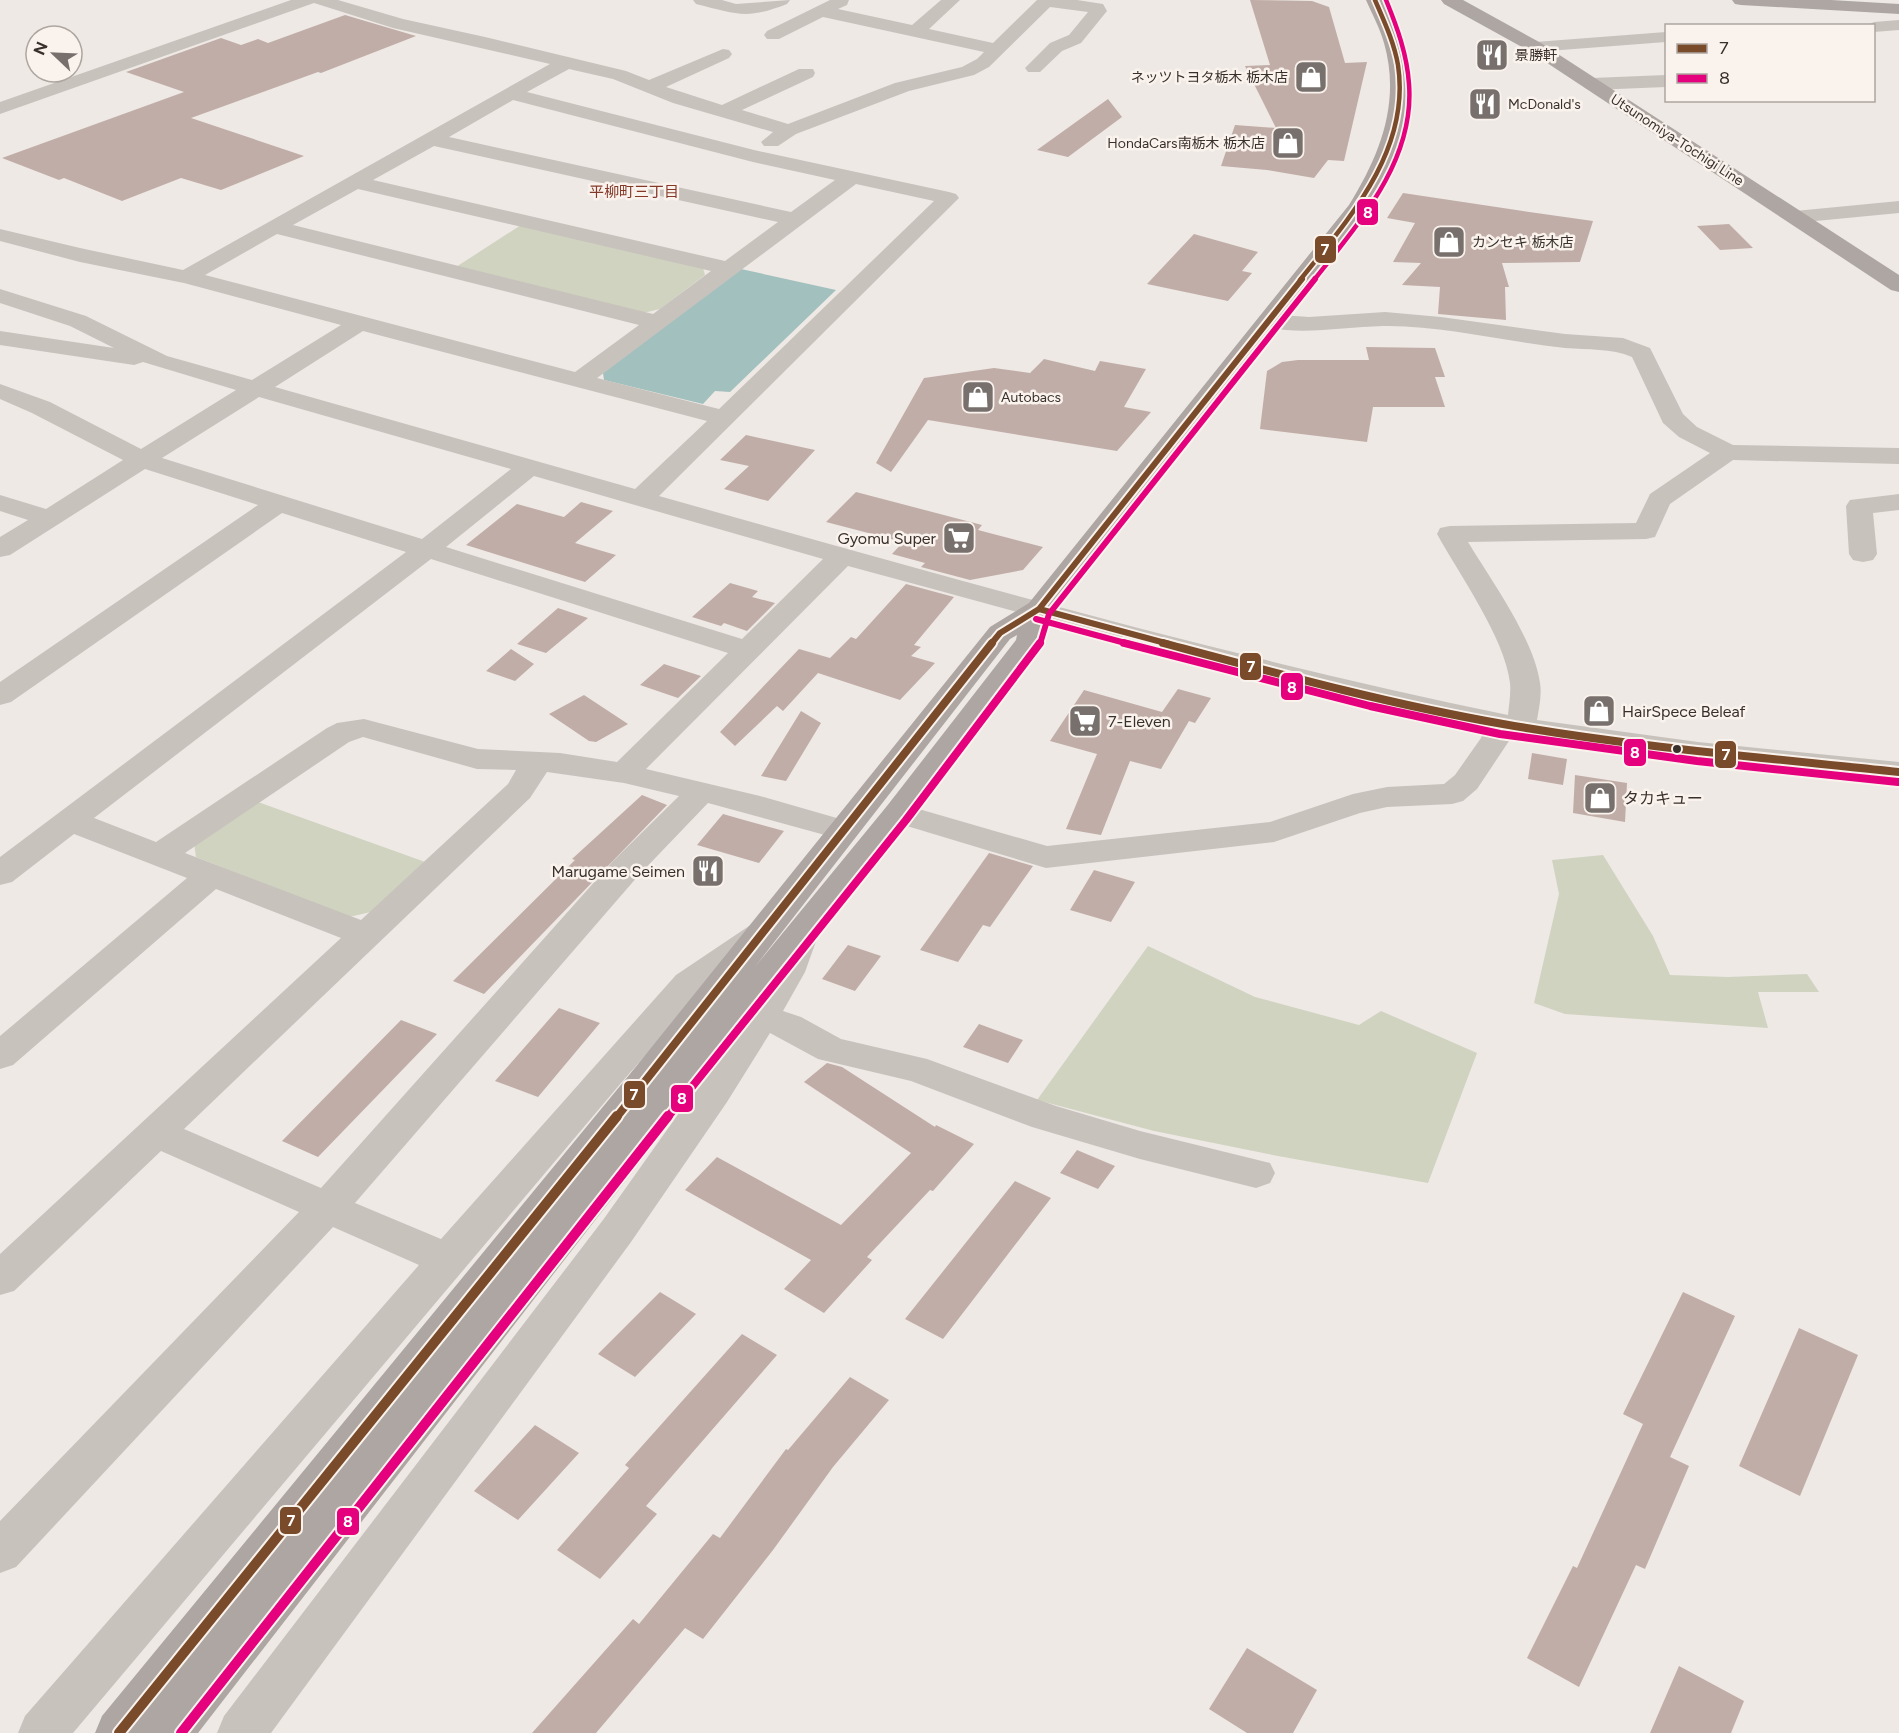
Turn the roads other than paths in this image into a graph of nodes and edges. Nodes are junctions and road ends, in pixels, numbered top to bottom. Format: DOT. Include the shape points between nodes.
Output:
graph roads {
  1 [pos="307,0"];
  2 [pos="320,0"];
  3 [pos="702,0"];
  4 [pos="780,0"];
  5 [pos="951,0"];
  6 [pos="1047,0"];
  7 [pos="1375,0"];
  8 [pos="1450,0"];
  9 [pos="1741,0"];
  10 [pos="1890,0"];
  11 [pos="832,3"];
  12 [pos="1899,9"];
  13 [pos="1899,26"];
  14 [pos="1875,27"];
  15 [pos="915,32"];
  16 [pos="773,35"];
  17 [pos="1665,38"];
  18 [pos="1535,46"];
  19 [pos="997,49"];
  20 [pos="723,54"];
  21 [pos="566,63"];
  22 [pos="1034,68"];
  23 [pos="806,73"];
  24 [pos="1665,81"];
  25 [pos="1592,84"];
  26 [pos="652,86"];
  27 [pos="511,94"];
  28 [pos="0,108"];
  29 [pos="723,112"];
  30 [pos="789,130"];
  31 [pos="430,140"];
  32 [pos="753,156"];
  33 [pos="852,177"];
  34 [pos="357,182"];
  35 [pos="1899,207"];
  36 [pos="1795,217"];
  37 [pos="794,219"];
  38 [pos="274,227"];
  39 [pos="0,235"];
  40 [pos="727,268"];
  41 [pos="186,277"];
  42 [pos="1899,285"];
  43 [pos="0,296"];
  44 [pos="1268,321"];
  45 [pos="656,322"];
  46 [pos="358,324"];
  47 [pos="0,338"];
  48 [pos="159,361"];
  49 [pos="579,380"];
  50 [pos="255,389"];
  51 [pos="0,391"];
  52 [pos="723,418"];
  53 [pos="1728,452"];
  54 [pos="1899,456"];
  55 [pos="143,460"];
  56 [pos="531,466"];
  57 [pos="640,498"];
  58 [pos="1899,502"];
  59 [pos="0,503"];
  60 [pos="279,503"];
  61 [pos="49,518"];
  62 [pos="0,549"];
  63 [pos="427,549"];
  64 [pos="1863,554"];
  65 [pos="842,556"];
  66 [pos="1039,609"];
  67 [pos="748,650"];
  68 [pos="0,696"];
  69 [pos="1511,725"];
  70 [pos="534,762"];
  71 [pos="1899,772"];
  72 [pos="624,773"];
  73 [pos="702,791"];
  74 [pos="897,813"];
  75 [pos="71,821"];
  76 [pos="843,830"];
  77 [pos="159,855"];
  78 [pos="0,874"];
  79 [pos="211,876"];
  80 [pos="804,928"];
  81 [pos="762,933"];
  82 [pos="366,934"];
  83 [pos="762,1017"];
  84 [pos="0,1056"];
  85 [pos="156,1133"];
  86 [pos="1256,1173"];
  87 [pos="327,1207"];
  88 [pos="448,1260"];
  89 [pos="0,1279"];
  90 [pos="0,1552"];
  91 [pos="42,1733"];
  92 [pos="119,1733"];
  93 [pos="168,1733"];
  94 [pos="241,1733"];
  1 -- 28 [label="street"];
  2 -- 21 [label="street" via="399,24"];
  3 -- 4 [label="street" via="736,9 758,9"];
  5 -- 15 [label="street"];
  6 -- 19 [label="street"];
  6 -- 22 [label="street" via="1098,10 1075,39 1056,47"];
  7 -- 44 [label="main road" via="1394,44 1399,68 1401,93 1392,144 1380,174 1358,208"];
  8 -- 18 [label="main road, Utsunomiya-Tochigi Line"];
  9 -- 12 [label="main road"];
  10 -- 12 [label="street"];
  11 -- 15 [label="street"];
  11 -- 16 [label="street"];
  13 -- 14 [label="street"];
  15 -- 19 [label="street"];
  17 -- 18 [label="street"];
  18 -- 25 [label="main road, Utsunomiya-Tochigi Line"];
  19 -- 30 [label="street" via="968,71 924,80"];
  20 -- 26 [label="street"];
  21 -- 26 [label="street"];
  21 -- 27 [label="street"];
  23 -- 29 [label="street"];
  24 -- 25 [label="street"];
  25 -- 36 [label="main road, Utsunomiya-Tochigi Line"];
  26 -- 29 [label="street"];
  27 -- 31 [label="street"];
  27 -- 32 [label="street"];
  29 -- 30 [label="street"];
  30 -- 32 [label="street"];
  31 -- 34 [label="street"];
  31 -- 37 [label="street"];
  32 -- 33 [label="street"];
  33 -- 37 [label="street"];
  33 -- 52 [label="street" via="949,198"];
  34 -- 38 [label="street"];
  34 -- 40 [label="street"];
  35 -- 36 [label="street"];
  36 -- 42 [label="main road, Utsunomiya-Tochigi Line"];
  37 -- 40 [label="street"];
  38 -- 41 [label="street"];
  38 -- 45 [label="street"];
  39 -- 41 [label="street"];
  40 -- 45 [label="street"];
  41 -- 46 [label="street"];
  43 -- 48 [label="street" via="78,321"];
  44 -- 53 [label="street" via="1309,324 1385,319 1623,345 1642,353 1672,418 1688,432"];
  44 -- 66 [label="main road"];
  45 -- 49 [label="street"];
  46 -- 49 [label="street"];
  46 -- 50 [label="street"];
  47 -- 48 [label="street"];
  48 -- 50 [label="street"];
  49 -- 52 [label="street"];
  50 -- 55 [label="street"];
  50 -- 56 [label="street"];
  51 -- 55 [label="street" via="37,404"];
  52 -- 57 [label="street"];
  53 -- 54 [label="street"];
  53 -- 69 [label="street" via="1659,500 1646,531 1450,534 1504,630 1524,677 1526,693"];
  55 -- 60 [label="street"];
  55 -- 61 [label="street"];
  56 -- 57 [label="street"];
  56 -- 63 [label="street"];
  57 -- 65 [label="street"];
  58 -- 64 [label="street" via="1859,506"];
  59 -- 61 [label="street"];
  60 -- 63 [label="street"];
  60 -- 68 [label="street"];
  61 -- 62 [label="street"];
  63 -- 67 [label="street"];
  63 -- 75 [label="street"];
  65 -- 66 [label="street"];
  65 -- 67 [label="street"];
  66 -- 69 [label="street" via="1373,696"];
  66 -- 74 [label="main road" via="1030,641"];
  66 -- 76 [label="main road" via="1000,633"];
  67 -- 72 [label="street"];
  69 -- 71 [label="street" via="1698,752"];
  69 -- 74 [label="street" via="1452,794 1388,797 1353,804 1274,832 1046,857"];
  70 -- 72 [label="street"];
  70 -- 77 [label="street" via="477,759 381,731 348,730"];
  70 -- 82 [label="street" via="530,777 519,791"];
  72 -- 73 [label="street"];
  73 -- 76 [label="street"];
  73 -- 87 [label="street" via="626,868"];
  74 -- 80 [label="main road"];
  75 -- 77 [label="street"];
  75 -- 78 [label="street"];
  76 -- 81 [label="main road"];
  77 -- 79 [label="street"];
  79 -- 82 [label="street"];
  79 -- 84 [label="street"];
  80 -- 83 [label="street" via="788,972"];
  80 -- 93 [label="main road"];
  81 -- 88 [label="street" via="688,984"];
  81 -- 92 [label="main road"];
  82 -- 85 [label="street"];
  83 -- 86 [label="street" via="788,1026 831,1050 914,1068 1045,1117"];
  83 -- 94 [label="street" via="617,1231"];
  85 -- 87 [label="street"];
  85 -- 89 [label="street"];
  87 -- 88 [label="street"];
  87 -- 90 [label="street"];
  88 -- 91 [label="street"];
}
